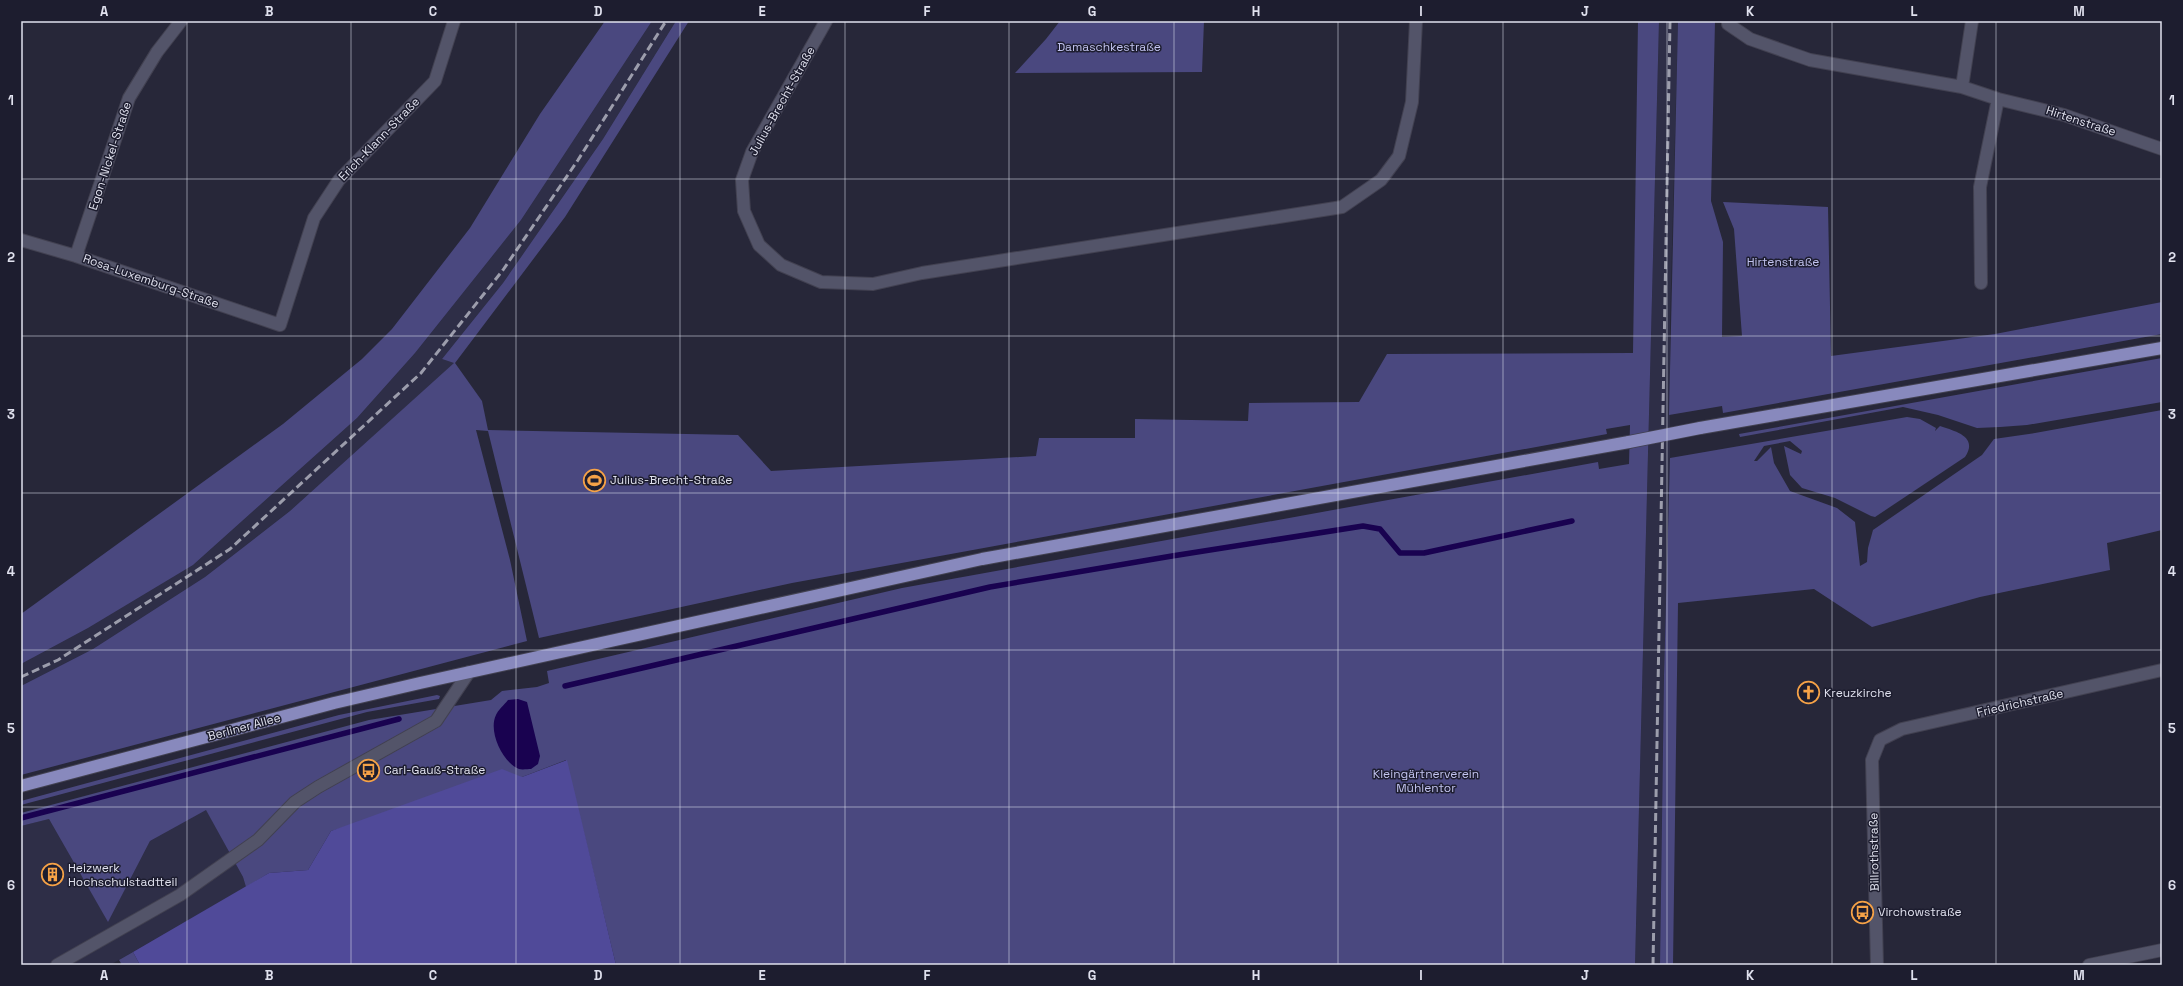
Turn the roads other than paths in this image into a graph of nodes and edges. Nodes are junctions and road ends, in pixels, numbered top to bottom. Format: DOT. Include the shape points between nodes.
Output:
graph roads {
  1 [pos="180,21"];
  2 [pos="454,21"];
  3 [pos="826,21"];
  4 [pos="1416,21"];
  5 [pos="1972,21"];
  6 [pos="1728,23"];
  7 [pos="1962,87"];
  8 [pos="1998,99"];
  9 [pos="2162,149"];
  10 [pos="21,240"];
  11 [pos="76,256"];
  12 [pos="1981,283"];
  13 [pos="280,325"];
  14 [pos="2162,348"];
  15 [pos="2162,670"];
  16 [pos="468,672"];
  17 [pos="1880,740"];
  18 [pos="21,786"];
  19 [pos="2162,950"];
  20 [pos="57,965"];
  21 [pos="1877,965"];
  22 [pos="2089,965"];
  1 -- 11 [label="street, Egon-Nickel-Straße" via="157,52 129,98"];
  2 -- 13 [label="street, Erich-Klann-Straße" via="435,81 338,180 314,218"];
  3 -- 4 [label="street, Julius-Brecht-Straße" via="752,152 742,180 744,211 759,245 781,265 822,282 873,284 922,273 1342,207 1381,180 1399,156 1412,102"];
  5 -- 7 [label="street"];
  6 -- 7 [label="street, Hirtenstraße" via="1750,40 1810,60"];
  7 -- 8 [label="street, Hirtenstraße"];
  8 -- 9 [label="street, Hirtenstraße" via="2064,115"];
  8 -- 12 [label="street" via="1980,187"];
  10 -- 11 [label="street, Rosa-Luxemburg-Straße"];
  11 -- 13 [label="street, Rosa-Luxemburg-Straße"];
  14 -- 16 [label="main road, Berliner Allee, bridge" via="1700,428 982,559"];
  15 -- 17 [label="street, Friedrichstraße" via="1902,729"];
  16 -- 18 [label="main road, Berliner Allee" via="334,703"];
  16 -- 20 [label="street" via="436,721 318,787 295,802 258,840 180,895"];
  17 -- 21 [label="street, Billrothstraße" via="1872,760"];
  19 -- 22 [label="street"];
}
